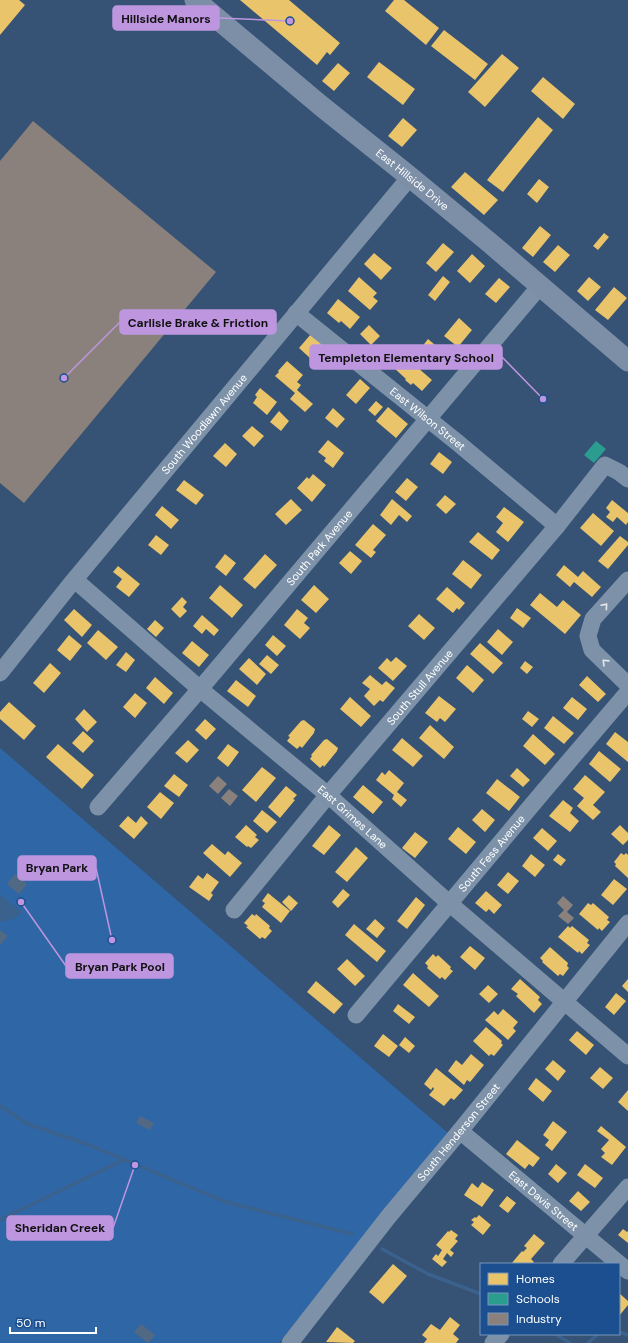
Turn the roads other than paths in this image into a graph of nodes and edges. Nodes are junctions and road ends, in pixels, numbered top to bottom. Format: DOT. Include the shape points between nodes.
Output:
graph roads {
  1 [pos="203,3"];
  2 [pos="410,177"];
  3 [pos="540,286"];
  4 [pos="296,313"];
  5 [pos="628,361"];
  6 [pos="429,420"];
  7 [pos="628,479"];
  8 [pos="557,526"];
  9 [pos="75,580"];
  10 [pos="628,580"];
  11 [pos="0,672"];
  12 [pos="628,685"];
  13 [pos="200,689"];
  14 [pos="628,692"];
  15 [pos="328,795"];
  16 [pos="98,807"];
  17 [pos="449,904"];
  18 [pos="234,910"];
  19 [pos="628,923"];
  20 [pos="564,1002"];
  21 [pos="356,1015"];
  22 [pos="628,1056"];
  23 [pos="460,1131"];
  24 [pos="628,1187"];
  25 [pos="586,1235"];
  26 [pos="562,1263"];
  27 [pos="619,1263"];
  28 [pos="620,1264"];
  29 [pos="628,1271"];
  30 [pos="500,1335"];
  31 [pos="295,1341"];
  32 [pos="493,1343"];
  1 -- 2 [label="main road, East Hillside Drive" via="320,105"];
  2 -- 3 [label="main road, East Hillside Drive"];
  2 -- 4 [label="street, South Woodlawn Avenue"];
  3 -- 5 [label="main road, East Hillside Drive"];
  3 -- 6 [label="street, South Park Avenue"];
  4 -- 6 [label="street, East Wilson Street"];
  4 -- 9 [label="street, South Woodlawn Avenue"];
  6 -- 8 [label="street, East Wilson Street"];
  6 -- 13 [label="street, South Park Avenue"];
  7 -- 8 [label="street, South Stull Avenue" via="606,465"];
  8 -- 15 [label="street, South Stull Avenue"];
  9 -- 11 [label="street, South Woodlawn Avenue"];
  9 -- 13 [label="street, East Grimes Lane"];
  12 -- 10 [label="street, one-way" via="592,650 588,636 593,619"];
  13 -- 15 [label="street, East Grimes Lane"];
  13 -- 16 [label="street, South Park Avenue"];
  14 -- 17 [label="street, South Fess Avenue"];
  15 -- 17 [label="street, East Grimes Lane"];
  15 -- 18 [label="street, South Stull Avenue"];
  17 -- 20 [label="street, East Grimes Lane"];
  17 -- 21 [label="street, South Fess Avenue"];
  19 -- 20 [label="street, South Henderson Street"];
  20 -- 22 [label="street, East Grimes Lane"];
  20 -- 23 [label="street, South Henderson Street"];
  23 -- 25 [label="street, East Davis Street"];
  23 -- 31 [label="street, South Henderson Street" via="390,1216"];
  24 -- 25 [label="street"];
  25 -- 26 [label="street"];
  25 -- 27 [label="street, East Davis Street"];
  28 -- 29 [label="street, East Davis Street"];
  30 -- 32 [label="street"];
}
